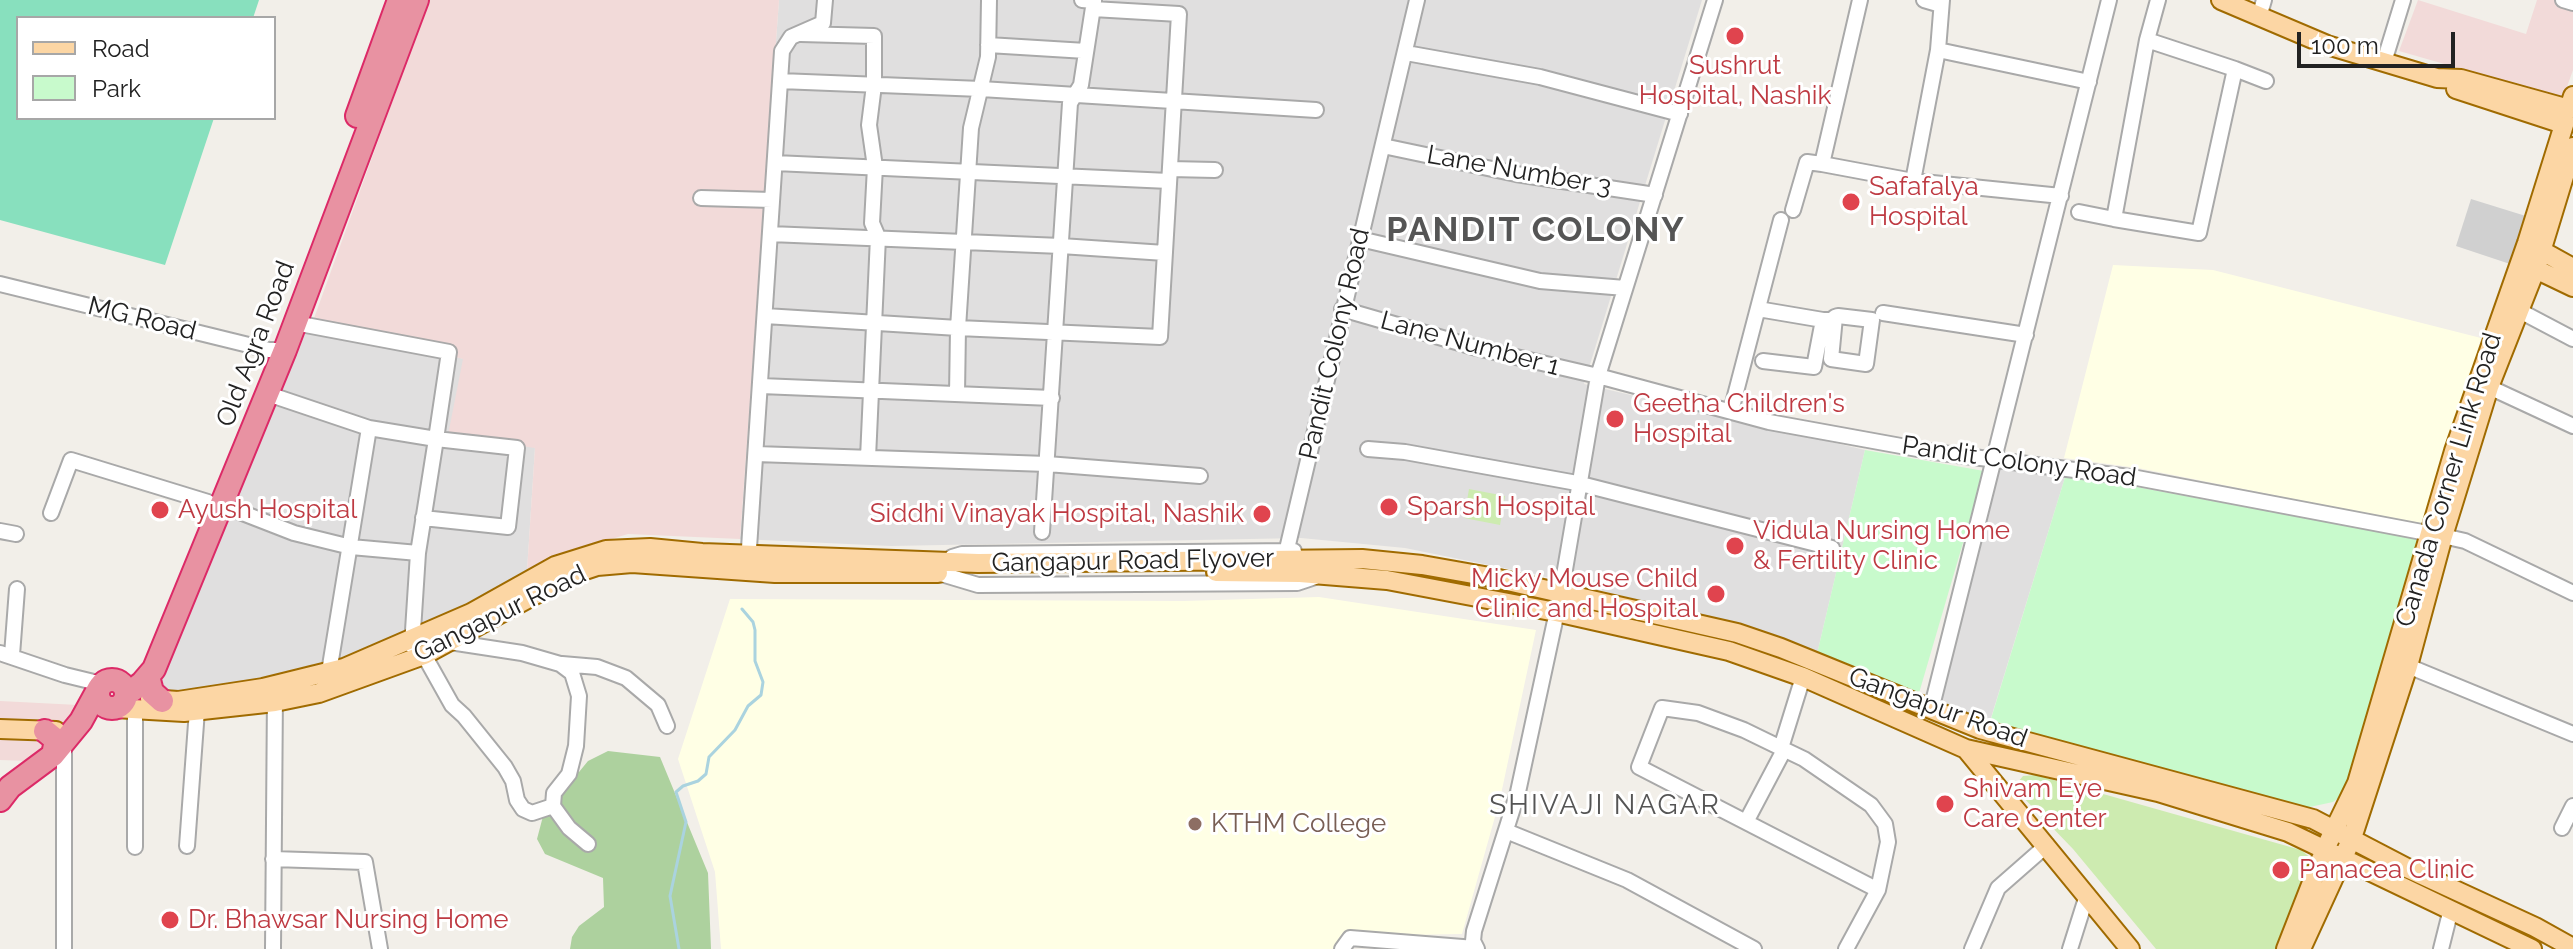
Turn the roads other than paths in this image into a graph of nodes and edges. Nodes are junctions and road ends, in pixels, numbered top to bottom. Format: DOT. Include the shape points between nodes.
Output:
graph roads {
  1 [pos="399,0"];
  2 [pos="417,0"];
  3 [pos="825,0"];
  4 [pos="989,0"];
  5 [pos="1417,0"];
  6 [pos="1715,0"];
  7 [pos="1860,0"];
  8 [pos="1924,0"];
  9 [pos="2109,0"];
  10 [pos="2158,0"];
  11 [pos="2221,0"];
  12 [pos="2403,0"];
  13 [pos="2563,0"];
  14 [pos="1942,2"];
  15 [pos="2573,3"];
  16 [pos="1087,4"];
  17 [pos="2261,8"];
  18 [pos="796,34"];
  19 [pos="2147,40"];
  20 [pos="988,45"];
  21 [pos="1938,50"];
  22 [pos="1086,51"];
  23 [pos="1406,53"];
  24 [pos="2384,62"];
  25 [pos="2235,69"];
  26 [pos="780,81"];
  27 [pos="2266,81"];
  28 [pos="2089,82"];
  29 [pos="874,85"];
  30 [pos="981,89"];
  31 [pos="1075,94"];
  32 [pos="1174,102"];
  33 [pos="1316,110"];
  34 [pos="2570,113"];
  35 [pos="1680,114"];
  36 [pos="1383,146"];
  37 [pos="2573,147"];
  38 [pos="775,163"];
  39 [pos="1822,164"];
  40 [pos="875,167"];
  41 [pos="967,170"];
  42 [pos="1215,170"];
  43 [pos="1066,175"];
  44 [pos="1169,175"];
  45 [pos="1913,181"];
  46 [pos="1655,195"];
  47 [pos="2061,196"];
  48 [pos="701,198"];
  49 [pos="772,200"];
  50 [pos="1793,210"];
  51 [pos="2079,212"];
  52 [pos="2114,219"];
  53 [pos="1781,220"];
  54 [pos="770,234"];
  55 [pos="878,237"];
  56 [pos="1360,239"];
  57 [pos="963,242"];
  58 [pos="1061,246"];
  59 [pos="1165,253"];
  60 [pos="2531,256"];
  61 [pos="2573,268"];
  62 [pos="0,284"];
  63 [pos="2573,287"];
  64 [pos="1625,288"];
  65 [pos="1342,309"];
  66 [pos="1761,310"];
  67 [pos="2518,310"];
  68 [pos="1883,313"];
  69 [pos="765,316"];
  70 [pos="875,322"];
  71 [pos="295,323"];
  72 [pos="958,328"];
  73 [pos="1757,328"];
  74 [pos="1056,331"];
  75 [pos="2026,335"];
  76 [pos="2573,339"];
  77 [pos="277,350"];
  78 [pos="1598,376"];
  79 [pos="761,386"];
  80 [pos="2489,387"];
  81 [pos="872,390"];
  82 [pos="268,394"];
  83 [pos="957,394"];
  84 [pos="1052,398"];
  85 [pos="1731,411"];
  86 [pos="2573,426"];
  87 [pos="369,428"];
  88 [pos="436,439"];
  89 [pos="1368,449"];
  90 [pos="756,454"];
  91 [pos="868,458"];
  92 [pos="1994,459"];
  93 [pos="1047,464"];
  94 [pos="1200,476"];
  95 [pos="1577,483"];
  96 [pos="215,503"];
  97 [pos="51,513"];
  98 [pos="423,518"];
  99 [pos="0,531"];
  100 [pos="1042,532"];
  101 [pos="16,534"];
  102 [pos="2436,534"];
  103 [pos="351,547"];
  104 [pos="1832,548"];
  105 [pos="418,553"];
  106 [pos="1295,560"];
  107 [pos="748,563"];
  108 [pos="1324,567"];
  109 [pos="939,568"];
  110 [pos="17,589"];
  111 [pos="1561,593"];
  112 [pos="2573,593"];
  113 [pos="1556,612"];
  114 [pos="450,642"];
  115 [pos="416,651"];
  116 [pos="6,654"];
  117 [pos="560,664"];
  118 [pos="2408,666"];
  119 [pos="329,672"];
  120 [pos="148,676"];
  121 [pos="1803,677"];
  122 [pos="116,694"];
  123 [pos="275,694"];
  124 [pos="162,701"];
  125 [pos="197,710"];
  126 [pos="1931,710"];
  127 [pos="667,726"];
  128 [pos="0,729"];
  129 [pos="2573,734"];
  130 [pos="54,743"];
  131 [pos="1783,749"];
  132 [pos="1966,749"];
  133 [pos="0,800"];
  134 [pos="553,806"];
  135 [pos="2573,806"];
  136 [pos="1746,822"];
  137 [pos="2562,828"];
  138 [pos="2334,829"];
  139 [pos="1506,831"];
  140 [pos="2352,838"];
  141 [pos="588,844"];
  142 [pos="2047,845"];
  143 [pos="187,846"];
  144 [pos="135,847"];
  145 [pos="2325,849"];
  146 [pos="2344,858"];
  147 [pos="273,859"];
  148 [pos="1878,890"];
  149 [pos="2087,895"];
  150 [pos="2451,909"];
  151 [pos="1476,948"];
  152 [pos="2573,948"];
  153 [pos="64,949"];
  154 [pos="273,949"];
  155 [pos="380,949"];
  156 [pos="1342,949"];
  157 [pos="1754,949"];
  158 [pos="1846,949"];
  159 [pos="1972,949"];
  160 [pos="2070,949"];
  161 [pos="2130,949"];
  162 [pos="2286,949"];
  163 [pos="2301,949"];
  164 [pos="2441,949"];
  165 [pos="2532,949"];
  1 -- 77 [label="highway, Old Agra Road"];
  2 -- 71 [label="highway, Old Agra Road"];
  3 -- 18 [label="street" via="823,23"];
  4 -- 20 [label="street"];
  5 -- 23 [label="street, Pandit Colony Road"];
  6 -- 35 [label="street"];
  7 -- 39 [label="street"];
  8 -- 14 [label="street"];
  9 -- 28 [label="street"];
  10 -- 19 [label="street"];
  11 -- 17 [label="main road"];
  12 -- 24 [label="street"];
  13 -- 15 [label="street"];
  14 -- 21 [label="street"];
  16 -- 22 [label="street"];
  16 -- 32 [label="street" via="1179,14"];
  17 -- 24 [label="main road" via="2327,45"];
  18 -- 26 [label="street" via="782,51"];
  18 -- 29 [label="street" via="874,36"];
  19 -- 25 [label="street"];
  19 -- 52 [label="street"];
  20 -- 22 [label="street"];
  20 -- 30 [label="street"];
  21 -- 28 [label="street"];
  21 -- 45 [label="street"];
  22 -- 31 [label="street"];
  23 -- 35 [label="street" via="1540,77"];
  23 -- 36 [label="street, Pandit Colony Road"];
  24 -- 34 [label="main road" via="2437,78 2459,91"];
  25 -- 27 [label="street"];
  25 -- 52 [label="street" via="2199,233"];
  26 -- 29 [label="street"];
  26 -- 38 [label="street"];
  28 -- 47 [label="street"];
  29 -- 30 [label="street"];
  29 -- 40 [label="street" via="869,125"];
  30 -- 31 [label="street"];
  30 -- 41 [label="street"];
  31 -- 32 [label="street"];
  31 -- 43 [label="street"];
  32 -- 33 [label="street"];
  32 -- 44 [label="street"];
  34 -- 60 [label="main road, Canada Corner Link Road"];
  35 -- 46 [label="street"];
  36 -- 46 [label="street, Lane Number 3"];
  36 -- 56 [label="street, Pandit Colony Road"];
  37 -- 60 [label="main road, Canada Corner Link Road"];
  38 -- 40 [label="street"];
  38 -- 49 [label="street"];
  39 -- 45 [label="street"];
  39 -- 50 [label="street" via="1807,162"];
  40 -- 41 [label="street"];
  40 -- 55 [label="street" via="872,223"];
  41 -- 43 [label="street"];
  41 -- 57 [label="street"];
  42 -- 44 [label="street"];
  43 -- 44 [label="street"];
  43 -- 58 [label="street"];
  44 -- 59 [label="street"];
  45 -- 47 [label="street"];
  46 -- 64 [label="street"];
  47 -- 75 [label="street"];
  48 -- 49 [label="street"];
  49 -- 54 [label="street"];
  51 -- 52 [label="street"];
  53 -- 66 [label="street"];
  54 -- 55 [label="street"];
  54 -- 69 [label="street"];
  55 -- 57 [label="street"];
  55 -- 70 [label="street"];
  56 -- 64 [label="street" via="1540,281"];
  56 -- 65 [label="street, Pandit Colony Road"];
  57 -- 58 [label="street"];
  57 -- 72 [label="street"];
  58 -- 59 [label="street"];
  58 -- 74 [label="street"];
  59 -- 74 [label="street" via="1160,337"];
  60 -- 61 [label="main road"];
  60 -- 63 [label="main road"];
  60 -- 67 [label="main road, Canada Corner Link Road"];
  60 -- 102 [label="main road, Canada Corner Link Road" via="2485,357"];
  62 -- 77 [label="street, MG Road"];
  64 -- 78 [label="street"];
  65 -- 78 [label="street, Lane Number 1"];
  65 -- 106 [label="street, Pandit Colony Road"];
  66 -- 73 [label="street"];
  66 -- 73 [label="street" via="1829,318 1814,367 1759,359"];
  67 -- 76 [label="street"];
  67 -- 80 [label="main road, Canada Corner Link Road"];
  68 -- 75 [label="street"];
  69 -- 70 [label="street"];
  69 -- 79 [label="street"];
  70 -- 72 [label="street"];
  70 -- 81 [label="street"];
  71 -- 77 [label="highway, Old Agra Road"];
  71 -- 88 [label="street" via="449,352"];
  72 -- 74 [label="street"];
  72 -- 83 [label="street"];
  73 -- 85 [label="street"];
  74 -- 84 [label="street"];
  75 -- 92 [label="street"];
  77 -- 82 [label="highway, Old Agra Road"];
  77 -- 96 [label="highway, Old Agra Road"];
  78 -- 85 [label="street, Pandit Colony Road"];
  78 -- 95 [label="street"];
  79 -- 81 [label="street"];
  79 -- 90 [label="street"];
  80 -- 86 [label="street"];
  80 -- 102 [label="main road, Canada Corner Link Road"];
  81 -- 83 [label="street"];
  81 -- 91 [label="street"];
  82 -- 87 [label="street"];
  82 -- 96 [label="highway, Old Agra Road"];
  83 -- 84 [label="street"];
  84 -- 93 [label="street"];
  85 -- 92 [label="street, Pandit Colony Road" via="1904,447"];
  87 -- 88 [label="street"];
  87 -- 103 [label="street"];
  88 -- 98 [label="street"];
  88 -- 98 [label="street" via="517,448 508,527"];
  89 -- 95 [label="street"];
  90 -- 91 [label="street"];
  90 -- 107 [label="street"];
  91 -- 93 [label="street"];
  92 -- 102 [label="street, Pandit Colony Road" via="2137,478"];
  92 -- 126 [label="street"];
  93 -- 94 [label="street"];
  93 -- 100 [label="street"];
  95 -- 104 [label="street"];
  95 -- 111 [label="street"];
  96 -- 97 [label="street" via="71,460"];
  96 -- 103 [label="street" via="274,527"];
  96 -- 120 [label="highway, Old Agra Road"];
  96 -- 122 [label="highway, Old Agra Road" via="142,663"];
  98 -- 105 [label="street"];
  99 -- 101 [label="street"];
  102 -- 112 [label="street, Pandit Colony Road" via="2465,541"];
  102 -- 118 [label="main road, Canada Corner Link Road"];
  102 -- 138 [label="main road, Canada Corner Link Road" via="2357,783"];
  103 -- 105 [label="street"];
  103 -- 119 [label="street"];
  105 -- 115 [label="street"];
  106 -- 108 [label="main road, Gangapur Road Flyover"];
  106 -- 108 [label="street"];
  106 -- 109 [label="main road, Gangapur Road Flyover"];
  106 -- 109 [label="street" via="962,554"];
  107 -- 109 [label="main road, Gangapur Road"];
  107 -- 114 [label="main road, Gangapur Road" via="597,566"];
  107 -- 115 [label="main road, Gangapur Road" via="650,548 606,550 555,566"];
  108 -- 109 [label="street" via="1297,583 978,585"];
  108 -- 111 [label="main road, Gangapur Road" via="1362,559 1422,565"];
  108 -- 113 [label="main road, Gangapur Road"];
  110 -- 116 [label="street"];
  111 -- 113 [label="street"];
  111 -- 126 [label="main road, Gangapur Road" via="1737,633"];
  113 -- 121 [label="main road, Gangapur Road" via="1729,651"];
  113 -- 139 [label="street" via="1508,801"];
  114 -- 115 [label="main road, Gangapur Road"];
  114 -- 117 [label="street"];
  115 -- 119 [label="main road, Gangapur Road"];
  115 -- 123 [label="main road, Gangapur Road" via="319,693"];
  115 -- 134 [label="street" via="452,705 505,767 523,809 532,813"];
  116 -- 122 [label="street"];
  117 -- 127 [label="street" via="597,667 626,678 658,705"];
  117 -- 134 [label="street" via="577,685 579,715 569,774 554,793"];
  118 -- 129 [label="street"];
  118 -- 140 [label="main road, Canada Corner Link Road"];
  119 -- 123 [label="main road, Gangapur Road"];
  120 -- 122 [label="highway, Old Agra Road"];
  120 -- 124 [label="highway" via="152,692"];
  121 -- 131 [label="street"];
  121 -- 132 [label="main road, Gangapur Road"];
  122 -- 124 [label="main road, Gangapur Road"];
  122 -- 125 [label="main road, Gangapur Road"];
  122 -- 130 [label="highway, Old Agra Road"];
  122 -- 144 [label="street"];
  123 -- 124 [label="main road, Gangapur Road"];
  123 -- 125 [label="main road, Gangapur Road"];
  123 -- 147 [label="street"];
  125 -- 143 [label="street"];
  126 -- 138 [label="main road, Gangapur Road" via="1980,729 2298,814"];
  128 -- 130 [label="main road"];
  130 -- 133 [label="highway, Old Agra Road"];
  130 -- 153 [label="street"];
  131 -- 136 [label="street"];
  131 -- 136 [label="street" via="1698,713 1662,708 1639,767"];
  131 -- 148 [label="street" via="1871,805 1885,824 1888,842"];
  132 -- 142 [label="main road"];
  132 -- 145 [label="main road, Gangapur Road" via="2158,792 2288,832"];
  134 -- 141 [label="street"];
  135 -- 137 [label="street"];
  136 -- 148 [label="street"];
  138 -- 140 [label="main road, Gangapur Road"];
  138 -- 145 [label="main road, Canada Corner Link Road"];
  139 -- 151 [label="street" via="1474,931"];
  139 -- 157 [label="street" via="1627,880"];
  140 -- 146 [label="main road, Canada Corner Link Road"];
  140 -- 152 [label="main road, Gangapur Road"];
  142 -- 149 [label="main road"];
  142 -- 159 [label="street" via="1998,888"];
  145 -- 146 [label="main road, Gangapur Road"];
  145 -- 162 [label="main road, Canada Corner Link Road"];
  146 -- 150 [label="main road, Gangapur Road"];
  146 -- 163 [label="main road, Canada Corner Link Road"];
  147 -- 154 [label="street"];
  147 -- 155 [label="street" via="365,862"];
  148 -- 158 [label="street"];
  149 -- 160 [label="street"];
  149 -- 161 [label="main road"];
  150 -- 164 [label="street"];
  150 -- 165 [label="main road, Gangapur Road"];
  151 -- 156 [label="street" via="1350,938"];
}
